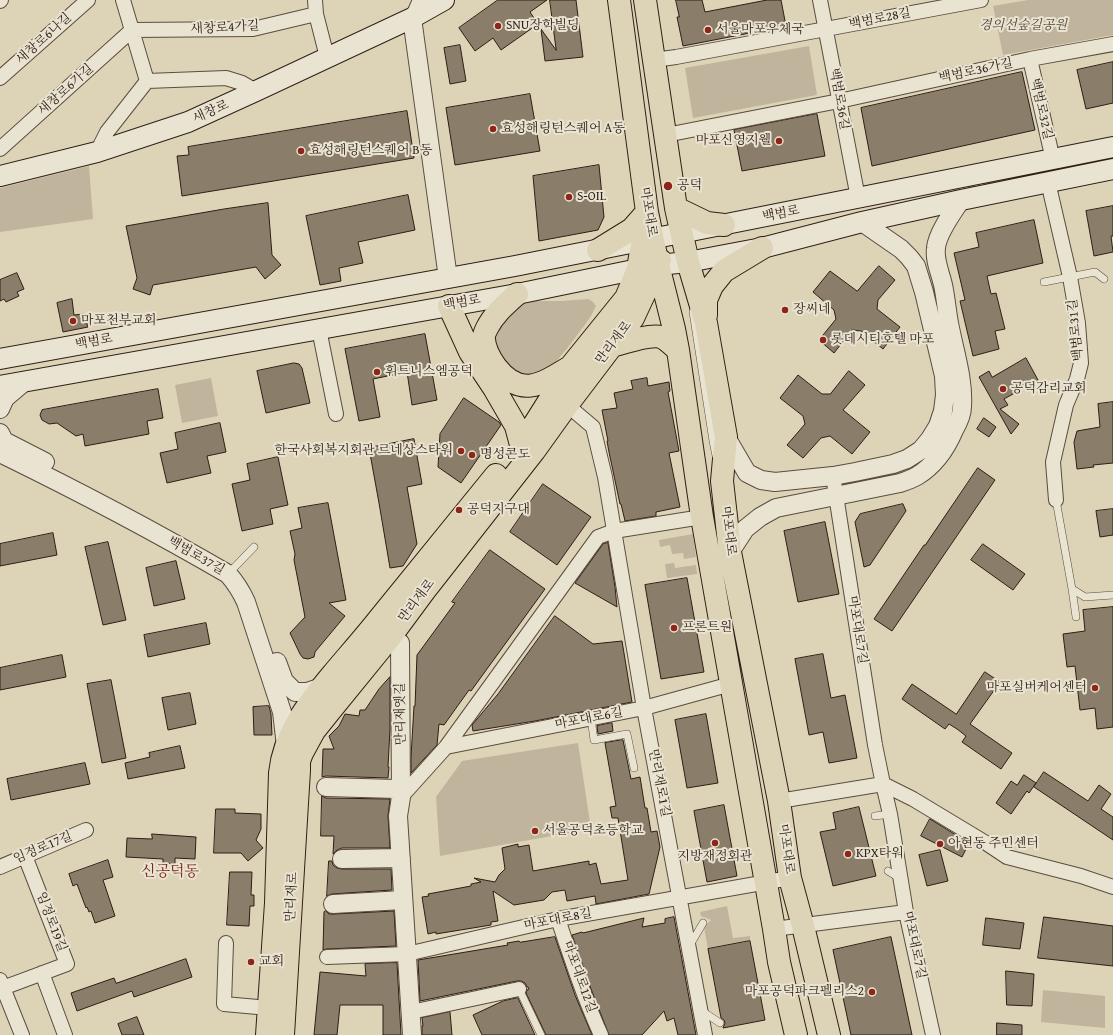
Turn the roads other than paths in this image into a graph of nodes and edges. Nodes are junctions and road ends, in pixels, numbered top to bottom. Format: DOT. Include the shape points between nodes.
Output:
graph roads {
  1 [pos="88,0"];
  2 [pos="123,0"];
  3 [pos="420,0"];
  4 [pos="444,0"];
  5 [pos="619,0"];
  6 [pos="645,0"];
  7 [pos="820,0"];
  8 [pos="981,0"];
  9 [pos="315,7"];
  10 [pos="412,18"];
  11 [pos="132,30"];
  12 [pos="826,30"];
  13 [pos="1113,44"];
  14 [pos="327,58"];
  15 [pos="1030,59"];
  16 [pos="654,60"];
  17 [pos="0,78"];
  18 [pos="147,81"];
  19 [pos="256,91"];
  20 [pos="839,101"];
  21 [pos="666,135"];
  22 [pos="1113,147"];
  23 [pos="0,149"];
  24 [pos="97,152"];
  25 [pos="1053,160"];
  26 [pos="1113,169"];
  27 [pos="0,176"];
  28 [pos="1048,182"];
  29 [pos="858,198"];
  30 [pos="961,200"];
  31 [pos="676,208"];
  32 [pos="647,212"];
  33 [pos="862,222"];
  34 [pos="724,225"];
  35 [pos="661,237"];
  36 [pos="762,248"];
  37 [pos="598,250"];
  38 [pos="688,262"];
  39 [pos="648,267"];
  40 [pos="1070,277"];
  41 [pos="448,278"];
  42 [pos="1104,279"];
  43 [pos="1044,282"];
  44 [pos="517,294"];
  45 [pos="449,306"];
  46 [pos="706,323"];
  47 [pos="172,328"];
  48 [pos="319,329"];
  49 [pos="612,346"];
  50 [pos="678,350"];
  51 [pos="178,354"];
  52 [pos="0,360"];
  53 [pos="571,366"];
  54 [pos="24,382"];
  55 [pos="0,386"];
  56 [pos="567,405"];
  57 [pos="0,409"];
  58 [pos="336,414"];
  59 [pos="726,437"];
  60 [pos="1,444"];
  61 [pos="521,445"];
  62 [pos="833,476"];
  63 [pos="722,481"];
  64 [pos="836,496"];
  65 [pos="1056,500"];
  66 [pos="702,517"];
  67 [pos="614,531"];
  68 [pos="254,547"];
  69 [pos="730,552"];
  70 [pos="232,570"];
  71 [pos="1072,589"];
  72 [pos="1113,595"];
  73 [pos="1076,617"];
  74 [pos="391,636"];
  75 [pos="731,684"];
  76 [pos="322,687"];
  77 [pos="644,708"];
  78 [pos="591,718"];
  79 [pos="286,746"];
  80 [pos="446,747"];
  81 [pos="634,768"];
  82 [pos="289,774"];
  83 [pos="882,784"];
  84 [pos="326,787"];
  85 [pos="401,797"];
  86 [pos="779,801"];
  87 [pos="890,814"];
  88 [pos="874,816"];
  89 [pos="86,830"];
  90 [pos="25,856"];
  91 [pos="401,858"];
  92 [pos="342,859"];
  93 [pos="0,867"];
  94 [pos="888,871"];
  95 [pos="790,878"];
  96 [pos="901,880"];
  97 [pos="766,883"];
  98 [pos="1113,887"];
  99 [pos="680,898"];
  100 [pos="403,900"];
  101 [pos="333,904"];
  102 [pos="906,912"];
  103 [pos="558,919"];
  104 [pos="703,923"];
  105 [pos="792,924"];
  106 [pos="226,943"];
  107 [pos="689,947"];
  108 [pos="407,954"];
  109 [pos="327,957"];
  110 [pos="42,973"];
  111 [pos="1,986"];
  112 [pos="519,989"];
  113 [pos="269,1008"];
  114 [pos="815,1009"];
  115 [pos="700,1010"];
  116 [pos="411,1012"];
  117 [pos="720,1023"];
  118 [pos="22,1035"];
  119 [pos="65,1035"];
  120 [pos="266,1035"];
  121 [pos="283,1035"];
  122 [pos="412,1035"];
  123 [pos="541,1035"];
  124 [pos="601,1035"];
  125 [pos="705,1035"];
  126 [pos="796,1035"];
  127 [pos="823,1035"];
  128 [pos="829,1035"];
  129 [pos="933,1035"];
  1 -- 17 [label="street, 새창로6나길"];
  2 -- 11 [label="street"];
  3 -- 10 [label="street"];
  4 -- 10 [label="main road, 새창로"];
  5 -- 32 [label="main road, 마포대로"];
  6 -- 16 [label="main road, 마포대로"];
  7 -- 12 [label="street, 백범로36길"];
  8 -- 12 [label="street, 백범로28길"];
  9 -- 11 [label="street, 새창로4가길" via="253,29"];
  9 -- 14 [label="street"];
  10 -- 14 [label="main road, 새창로"];
  10 -- 41 [label="street, 백범로"];
  11 -- 18 [label="street"];
  11 -- 23 [label="street, 새창로6가길"];
  12 -- 16 [label="street"];
  12 -- 20 [label="street, 백범로36길"];
  13 -- 15 [label="street, 백범로36가길"];
  14 -- 19 [label="main road, 새창로"];
  15 -- 20 [label="street, 백범로36가길"];
  15 -- 25 [label="street, 백범로32길"];
  16 -- 21 [label="main road, 마포대로"];
  18 -- 19 [label="street" via="226,78"];
  18 -- 24 [label="street" via="107,132"];
  19 -- 24 [label="main road, 새창로" via="188,122"];
  20 -- 21 [label="street"];
  20 -- 29 [label="street, 백범로36길"];
  21 -- 31 [label="main road, 마포대로"];
  22 -- 25 [label="main road, 백범로"];
  24 -- 27 [label="main road, 새창로"];
  25 -- 29 [label="main road, 백범로"];
  26 -- 28 [label="main road, 백범로"];
  28 -- 30 [label="main road, 백범로"];
  28 -- 40 [label="street, 백범로31길"];
  29 -- 34 [label="main road, 백범로"];
  30 -- 33 [label="main road, 백범로"];
  30 -- 64 [label="street" via="948,219 936,248 962,393 962,409 956,427 940,456 916,477"];
  31 -- 34 [label="main road" via="707,223"];
  31 -- 35 [label="main road, 마포대로"];
  32 -- 35 [label="main road, 마포대로"];
  32 -- 37 [label="main road" via="632,229"];
  33 -- 36 [label="main road, 백범로"];
  33 -- 62 [label="street" via="901,249 916,266 944,376 944,406 938,426 930,439 912,456 893,464"];
  34 -- 35 [label="main road, 백범로"];
  35 -- 37 [label="main road, 백범로"];
  35 -- 38 [label="main road, 마포대로"];
  35 -- 39 [label="main road, 마포대로"];
  36 -- 38 [label="main road, 백범로"];
  36 -- 46 [label="main road" via="724,271 712,286 706,300"];
  37 -- 41 [label="main road, 백범로"];
  38 -- 39 [label="main road, 백범로"];
  38 -- 46 [label="main road, 마포대로"];
  38 -- 63 [label="lane" via="694,325"];
  39 -- 44 [label="main road, 백범로"];
  39 -- 49 [label="main road, 만리재로" via="633,318"];
  39 -- 50 [label="main road, 마포대로" via="674,329"];
  39 -- 53 [label="main road, 만리재로"];
  40 -- 42 [label="lane" via="1095,272"];
  40 -- 43 [label="lane"];
  40 -- 65 [label="street, 백범로31길" via="1078,323 1081,363 1066,405 1053,462"];
  41 -- 47 [label="main road, 백범로"];
  44 -- 45 [label="main road, 백범로"];
  44 -- 53 [label="main road" via="500,309 484,336 486,350 493,364 503,376 513,383 524,386 534,385"];
  45 -- 48 [label="main road, 백범로"];
  45 -- 61 [label="main road" via="470,352 516,426"];
  46 -- 59 [label="main road, 마포대로"];
  47 -- 51 [label="main road" via="162,337 163,348"];
  47 -- 52 [label="main road, 백범로"];
  48 -- 51 [label="main road, 백범로"];
  48 -- 58 [label="street"];
  49 -- 50 [label="main road" via="654,336 661,337"];
  49 -- 56 [label="main road, 만리재로"];
  50 -- 66 [label="main road, 마포대로"];
  51 -- 54 [label="main road, 백범로"];
  53 -- 61 [label="main road, 만리재로"];
  54 -- 55 [label="main road, 백범로"];
  54 -- 57 [label="street" via="5,398"];
  56 -- 67 [label="street, 만리재로1길" via="594,427"];
  56 -- 74 [label="main road, 만리재로"];
  59 -- 62 [label="street" via="746,473 761,480 775,482"];
  59 -- 63 [label="main road, 마포대로"];
  60 -- 70 [label="street, 백범로37길" via="52,479"];
  61 -- 76 [label="main road, 만리재로"];
  62 -- 64 [label="street, 마포대로7길"];
  63 -- 69 [label="main road, 마포대로"];
  64 -- 69 [label="street" via="776,508 745,530"];
  64 -- 83 [label="street, 마포대로7길"];
  65 -- 71 [label="lane"];
  66 -- 67 [label="street, 마포대로"];
  66 -- 75 [label="main road, 마포대로"];
  67 -- 77 [label="street, 만리재로1길"];
  67 -- 80 [label="street" via="598,537"];
  68 -- 70 [label="lane"];
  69 -- 86 [label="main road, 마포대로"];
  70 -- 76 [label="street, 백범로37길" via="242,573 249,583 284,681 295,692 307,692"];
  70 -- 79 [label="street, 백범로37길" via="246,602 282,712"];
  71 -- 72 [label="lane" via="1085,597"];
  71 -- 73 [label="lane"];
  74 -- 82 [label="main road, 만리재로" via="314,731 299,761"];
  74 -- 85 [label="street, 만리재옛길" via="400,643"];
  75 -- 77 [label="street, 마포대로6길"];
  75 -- 97 [label="main road, 마포대로"];
  76 -- 79 [label="main road, 만리재로" via="297,722"];
  77 -- 78 [label="street, 마포대로6길"];
  77 -- 99 [label="street, 만리재로1길"];
  78 -- 80 [label="street, 마포대로6길"];
  78 -- 81 [label="lane" via="594,740 627,734"];
  79 -- 82 [label="main road, 만리재로" via="282,760"];
  80 -- 85 [label="street"];
  82 -- 113 [label="main road, 만리재로"];
  82 -- 121 [label="main road, 만리재로"];
  83 -- 86 [label="street"];
  83 -- 87 [label="street, 마포대로7길"];
  83 -- 98 [label="street" via="919,803 1008,857"];
  84 -- 85 [label="street" via="396,789"];
  85 -- 91 [label="street, 만리재옛길" via="398,816"];
  86 -- 95 [label="main road, 마포대로"];
  87 -- 88 [label="lane"];
  87 -- 96 [label="street, 마포대로7길"];
  89 -- 90 [label="street, 임정로17길"];
  90 -- 93 [label="street, 임정로17길"];
  90 -- 110 [label="street, 임정로19길" via="67,964"];
  91 -- 92 [label="street"];
  91 -- 100 [label="street, 만리재옛길"];
  94 -- 96 [label="lane"];
  95 -- 97 [label="street, 마포대로8길"];
  95 -- 105 [label="main road, 마포대로"];
  96 -- 102 [label="street, 마포대로7길"];
  97 -- 99 [label="street, 마포대로8길"];
  97 -- 105 [label="main road, 마포대로"];
  99 -- 103 [label="street, 마포대로8길"];
  99 -- 107 [label="street, 만리재로1길"];
  100 -- 101 [label="street"];
  100 -- 108 [label="street, 만리재옛길"];
  102 -- 105 [label="street"];
  102 -- 129 [label="street, 마포대로7길"];
  103 -- 108 [label="street, 마포대로8길"];
  103 -- 124 [label="street, 마포대로12길"];
  104 -- 107 [label="lane"];
  105 -- 126 [label="main road, 마포대로" via="779,962"];
  105 -- 128 [label="main road, 마포대로"];
  106 -- 113 [label="street" via="224,1004"];
  107 -- 115 [label="street, 만리재로1길"];
  108 -- 109 [label="street, 마포대로8길"];
  108 -- 116 [label="street, 만리재옛길"];
  110 -- 111 [label="street, 임정로19길"];
  110 -- 119 [label="street"];
  111 -- 118 [label="street"];
  112 -- 116 [label="street"];
  112 -- 123 [label="lane"];
  113 -- 120 [label="main road, 만리재로"];
  114 -- 127 [label="lane"];
  115 -- 117 [label="lane"];
  115 -- 125 [label="street, 만리재로1길"];
  116 -- 122 [label="street, 만리재옛길"];
}
